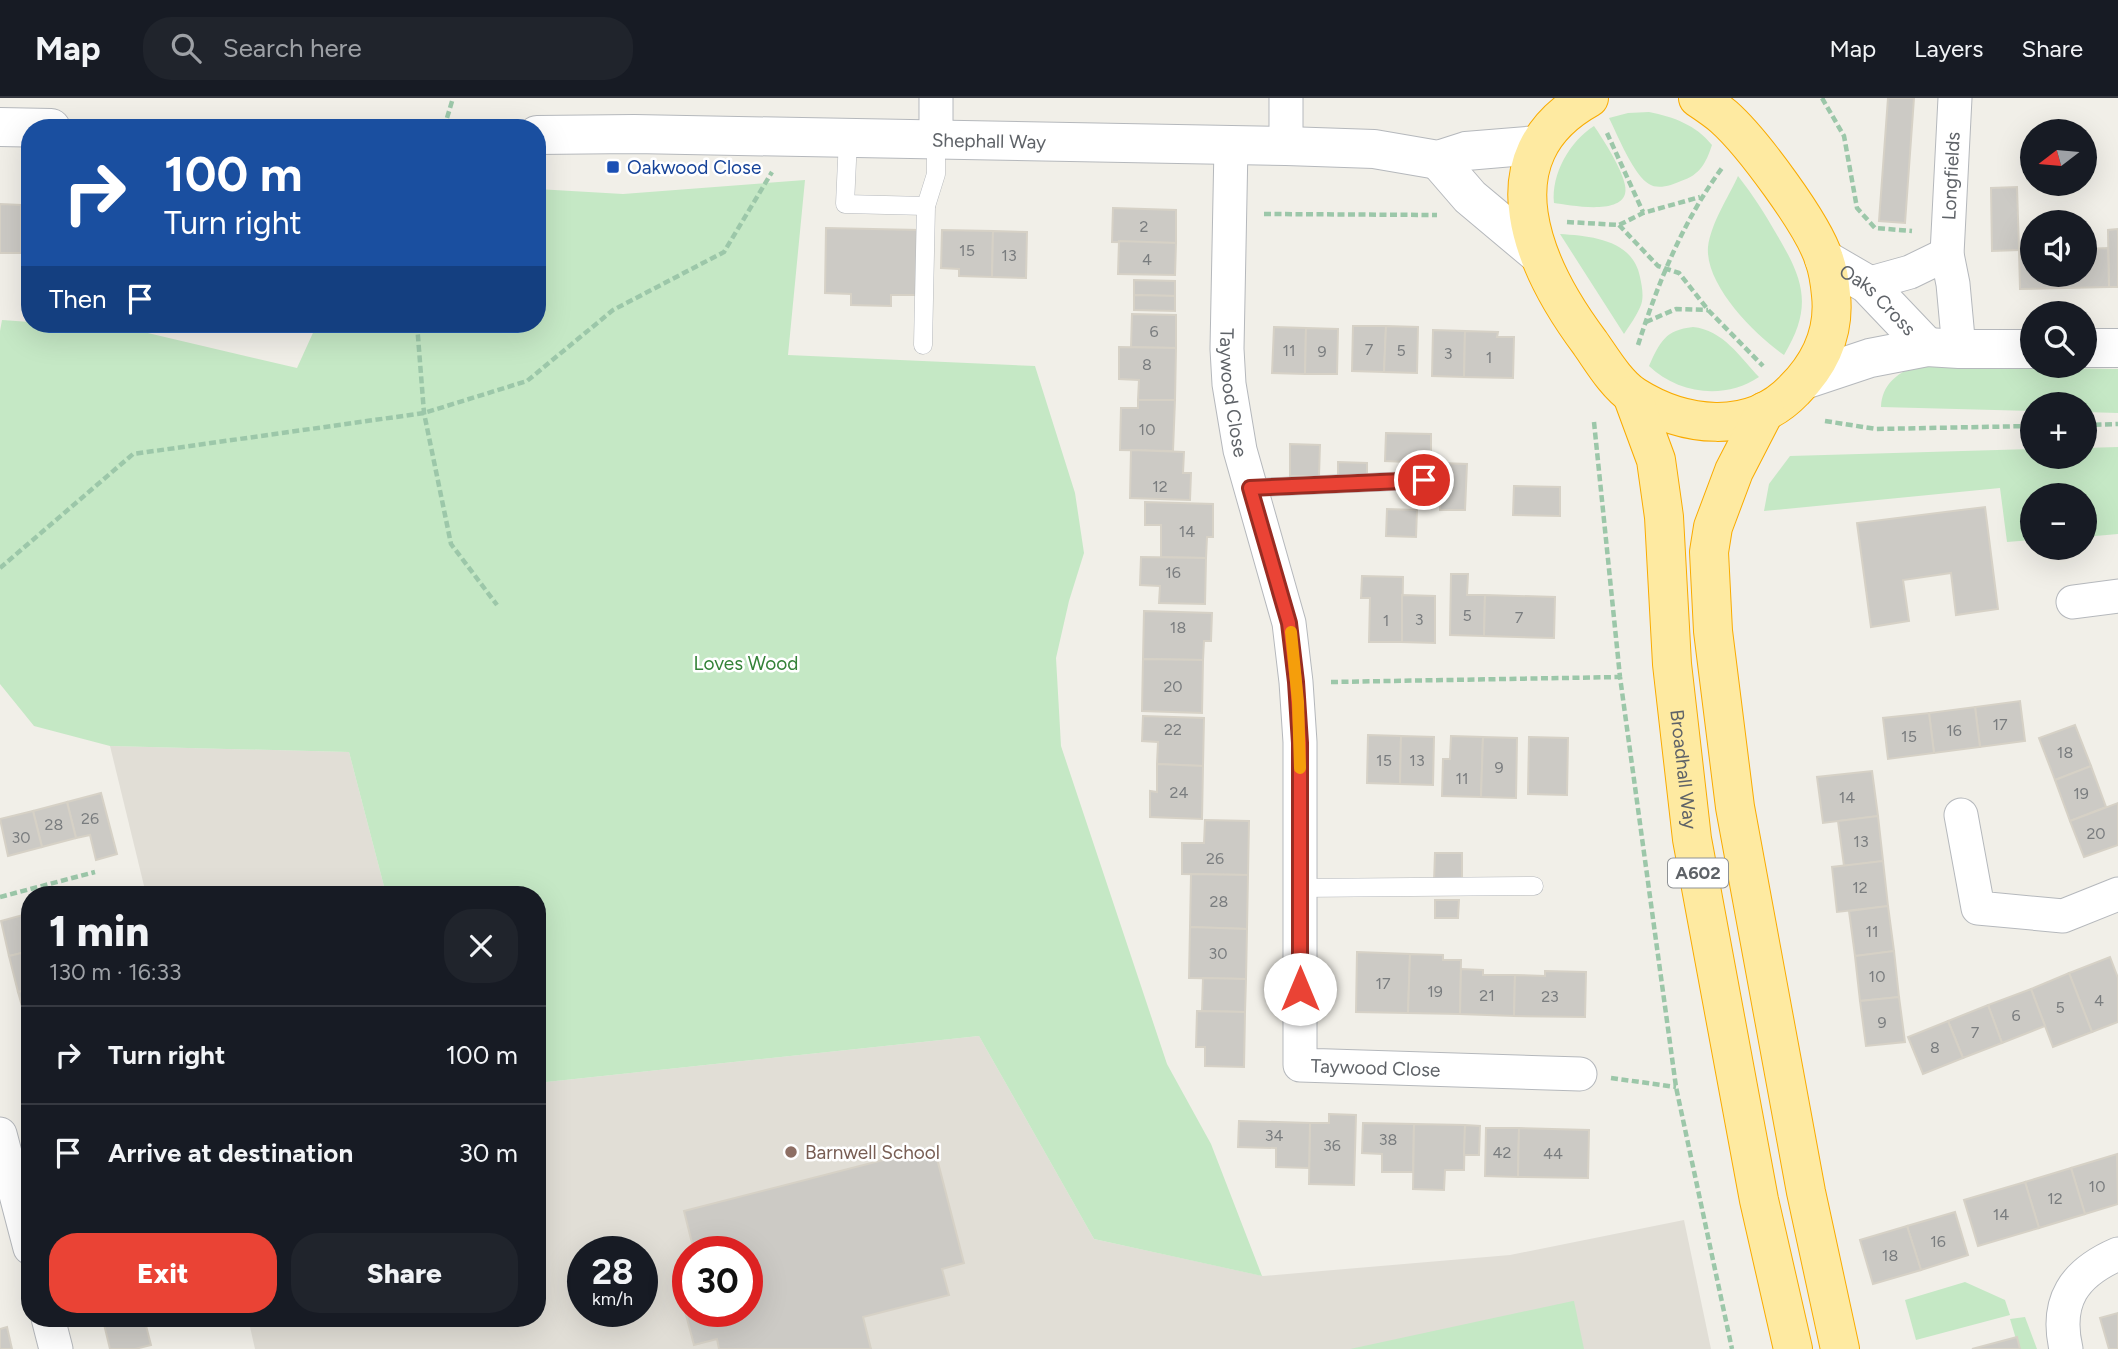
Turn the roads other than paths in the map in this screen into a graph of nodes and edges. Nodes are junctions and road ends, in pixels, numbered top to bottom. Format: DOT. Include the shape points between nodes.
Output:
graph roads {
  1 [pos="936,98"];
  2 [pos="1286,98"];
  3 [pos="1589,98"];
  4 [pos="1955,98"];
  5 [pos="1714,104"];
  6 [pos="0,127"];
  7 [pos="21,127"];
  8 [pos="546,135"];
  9 [pos="848,139"];
  10 [pos="936,141"];
  11 [pos="1538,145"];
  12 [pos="1231,146"];
  13 [pos="1286,146"];
  14 [pos="1438,160"];
  15 [pos="926,206"];
  16 [pos="1947,244"];
  17 [pos="1538,254"];
  18 [pos="1824,259"];
  19 [pos="1867,284"];
  20 [pos="923,345"];
  21 [pos="1943,348"];
  22 [pos="2097,348"];
  23 [pos="2118,348"];
  24 [pos="2020,349"];
  25 [pos="1804,380"];
  26 [pos="1632,395"];
  27 [pos="1765,411"];
  28 [pos="1424,480"];
  29 [pos="1250,488"];
  30 [pos="2118,596"];
  31 [pos="2073,602"];
  32 [pos="1961,814"];
  33 [pos="1534,886"];
  34 [pos="1299,888"];
  35 [pos="2118,894"];
  36 [pos="1580,1074"];
  37 [pos="0,1134"];
  38 [pos="21,1214"];
  39 [pos="2118,1254"];
  40 [pos="50,1327"];
  41 [pos="56,1349"];
  42 [pos="1793,1349"];
  43 [pos="1840,1349"];
  44 [pos="2066,1349"];
  1 -- 10 [label="street"];
  2 -- 13 [label="street"];
  3 -- 11 [label="highway" via="1568,110"];
  4 -- 16 [label="street, Longfields"];
  5 -- 18 [label="highway" via="1784,191"];
  6 -- 7 [label="street"];
  8 -- 9 [label="street, Shephall Way"];
  9 -- 10 [label="street, Shephall Way"];
  9 -- 15 [label="lane" via="845,204"];
  10 -- 12 [label="street, Shephall Way"];
  10 -- 15 [label="lane" via="936,174"];
  11 -- 14 [label="street, Shephall Way" via="1466,151"];
  11 -- 17 [label="highway" via="1528,201"];
  12 -- 13 [label="street, Shephall Way"];
  12 -- 29 [label="street, Taywood Close" via="1228,373"];
  13 -- 14 [label="street, Shephall Way" via="1374,149"];
  14 -- 17 [label="street" via="1470,197"];
  15 -- 20 [label="lane"];
  16 -- 19 [label="street" via="1910,272"];
  16 -- 21 [label="street, Longfields" via="1953,284"];
  17 -- 26 [label="highway" via="1572,320"];
  18 -- 19 [label="street, Oaks Cross"];
  18 -- 25 [label="highway" via="1830,324 1825,350"];
  19 -- 21 [label="street, Oaks Cross"];
  21 -- 24 [label="street, Oaks Cross"];
  21 -- 25 [label="street, Oaks Cross" via="1870,358"];
  22 -- 23 [label="street"];
  25 -- 27 [label="highway" via="1787,398"];
  26 -- 27 [label="highway" via="1698,422 1719,423"];
  26 -- 42 [label="highway, Broadhall Way / A602" via="1656,460 1692,839 1759,1200"];
  27 -- 43 [label="highway, A602" via="1734,471 1713,527 1709,552 1713,631 1735,807 1806,1192"];
  28 -- 29 [label="lane"];
  29 -- 34 [label="street, Taywood Close" via="1289,623 1300,743"];
  30 -- 31 [label="street"];
  32 -- 35 [label="street" via="1978,908 2063,916"];
  33 -- 34 [label="lane"];
  34 -- 36 [label="street, Taywood Close" via="1300,1065"];
  37 -- 38 [label="street"];
  39 -- 44 [label="street" via="2099,1263 2073,1287 2062,1316"];
  40 -- 41 [label="street"];
}
